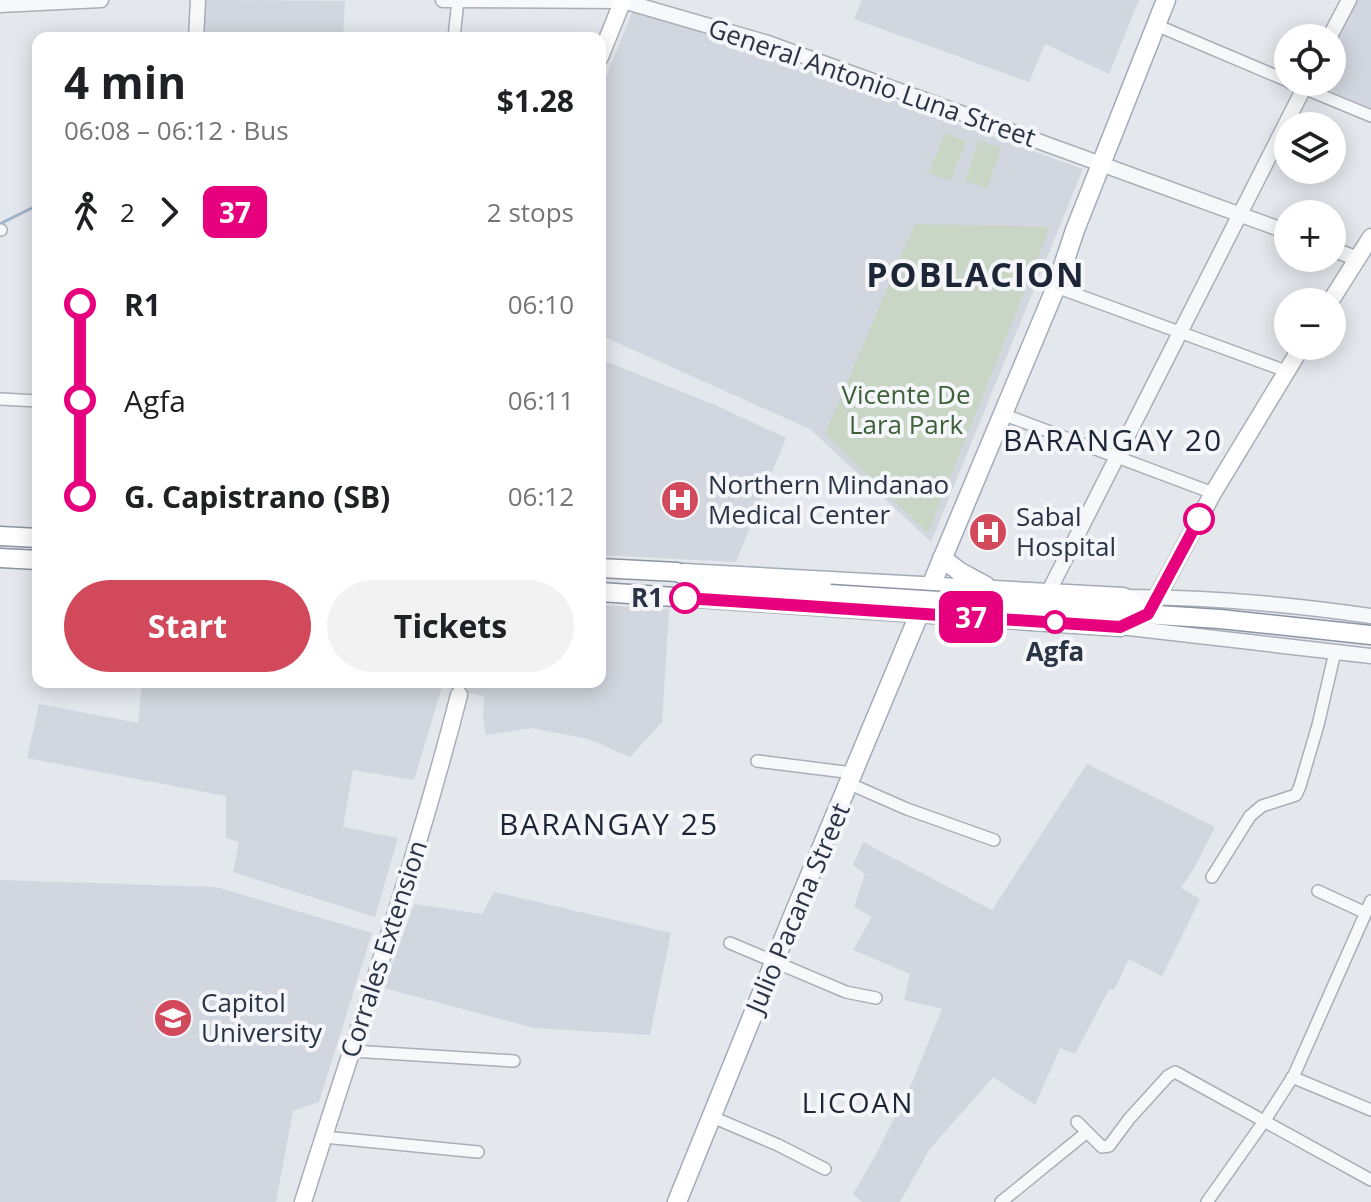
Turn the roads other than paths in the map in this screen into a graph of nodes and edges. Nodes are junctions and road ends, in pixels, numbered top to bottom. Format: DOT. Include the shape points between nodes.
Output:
graph roads {
  1 [pos="101,0"];
  2 [pos="198,0"];
  3 [pos="443,0"];
  4 [pos="458,0"];
  5 [pos="623,0"];
  6 [pos="1166,0"];
  7 [pos="1349,0"];
  8 [pos="0,5"];
  9 [pos="1336,24"];
  10 [pos="1156,25"];
  11 [pos="196,32"];
  12 [pos="455,32"];
  13 [pos="606,42"];
  14 [pos="1274,76"];
  15 [pos="1299,96"];
  16 [pos="1328,96"];
  17 [pos="1371,116"];
  18 [pos="1102,164"];
  19 [pos="1240,213"];
  20 [pos="1274,226"];
  21 [pos="1371,237"];
  22 [pos="1346,254"];
  23 [pos="1358,259"];
  24 [pos="1056,287"];
  25 [pos="1339,288"];
  26 [pos="1180,333"];
  27 [pos="1293,360"];
  28 [pos="1286,371"];
  29 [pos="0,399"];
  30 [pos="32,401"];
  31 [pos="1002,414"];
  32 [pos="1116,457"];
  33 [pos="1213,493"];
  34 [pos="0,536"];
  35 [pos="32,538"];
  36 [pos="0,558"];
  37 [pos="942,558"];
  38 [pos="32,560"];
  39 [pos="606,568"];
  40 [pos="677,572"];
  41 [pos="930,586"];
  42 [pos="714,587"];
  43 [pos="606,592"];
  44 [pos="1048,593"];
  45 [pos="675,597"];
  46 [pos="997,597"];
  47 [pos="1152,605"];
  48 [pos="919,613"];
  49 [pos="1371,616"];
  50 [pos="1120,627"];
  51 [pos="1371,635"];
  52 [pos="1335,652"];
  53 [pos="1371,656"];
  54 [pos="459,695"];
  55 [pos="757,761"];
  56 [pos="852,778"];
  57 [pos="994,840"];
  58 [pos="1212,877"];
  59 [pos="1318,891"];
  60 [pos="1369,907"];
  61 [pos="730,943"];
  62 [pos="775,961"];
  63 [pos="876,998"];
  64 [pos="352,1051"];
  65 [pos="514,1061"];
  66 [pos="1292,1077"];
  67 [pos="1371,1110"];
  68 [pos="710,1116"];
  69 [pos="1265,1120"];
  70 [pos="1077,1122"];
  71 [pos="1087,1132"];
  72 [pos="324,1137"];
  73 [pos="478,1152"];
  74 [pos="825,1169"];
  75 [pos="1371,1180"];
  76 [pos="303,1202"];
  77 [pos="677,1202"];
  78 [pos="1001,1202"];
  79 [pos="1207,1202"];
  1 -- 8 [label="street"];
  2 -- 11 [label="street"];
  3 -- 4 [label="street, General Antonio Luna Street"];
  4 -- 5 [label="street, General Antonio Luna Street"];
  4 -- 12 [label="street"];
  5 -- 13 [label="main road"];
  5 -- 18 [label="street, General Antonio Luna Street" via="768,43"];
  6 -- 10 [label="main road, Julio Pacana Street"];
  7 -- 9 [label="street"];
  10 -- 14 [label="street"];
  10 -- 18 [label="main road, Julio Pacana Street"];
  15 -- 19 [label="street"];
  16 -- 17 [label="street"];
  18 -- 19 [label="street, General Antonio Luna Street"];
  18 -- 24 [label="main road, Julio Pacana Street"];
  19 -- 20 [label="street, General Antonio Luna Street"];
  19 -- 26 [label="street"];
  21 -- 23 [label="main road"];
  22 -- 23 [label="street"];
  23 -- 25 [label="main road"];
  24 -- 26 [label="street"];
  24 -- 31 [label="main road, Julio Pacana Street"];
  26 -- 28 [label="street"];
  26 -- 32 [label="street"];
  27 -- 28 [label="main road"];
  28 -- 33 [label="main road"];
  29 -- 30 [label="street"];
  31 -- 32 [label="street"];
  31 -- 37 [label="main road, Julio Pacana Street"];
  32 -- 33 [label="street"];
  32 -- 44 [label="street"];
  33 -- 47 [label="main road"];
  34 -- 35 [label="main road"];
  36 -- 38 [label="main road"];
  37 -- 41 [label="main road, Julio Pacana Street"];
  37 -- 46 [label="main road"];
  39 -- 40 [label="main road"];
  40 -- 41 [label="main road"];
  40 -- 42 [label="main road"];
  41 -- 46 [label="main road"];
  41 -- 48 [label="main road, Julio Pacana Street"];
  42 -- 45 [label="main road"];
  42 -- 46 [label="main road, bridge"];
  43 -- 45 [label="main road"];
  44 -- 46 [label="main road"];
  44 -- 47 [label="main road" via="1123,597"];
  45 -- 48 [label="main road"];
  46 -- 47 [label="main road"];
  47 -- 49 [label="street" via="1276,604"];
  47 -- 50 [label="main road"];
  47 -- 51 [label="main road"];
  48 -- 50 [label="main road"];
  48 -- 56 [label="main road, Julio Pacana Street"];
  50 -- 52 [label="street"];
  52 -- 53 [label="street"];
  52 -- 58 [label="street" via="1296,795 1262,806 1250,816"];
  54 -- 64 [label="main road, Corrales Extension"];
  55 -- 56 [label="street"];
  56 -- 57 [label="street" via="907,809"];
  56 -- 62 [label="main road, Julio Pacana Street"];
  59 -- 60 [label="street"];
  60 -- 66 [label="street"];
  61 -- 62 [label="street"];
  62 -- 63 [label="street" via="846,992"];
  62 -- 68 [label="main road, Julio Pacana Street"];
  64 -- 65 [label="street"];
  64 -- 72 [label="main road, Corrales Extension"];
  66 -- 67 [label="street"];
  66 -- 69 [label="street"];
  68 -- 74 [label="street"];
  68 -- 77 [label="main road, Julio Pacana Street"];
  69 -- 71 [label="street" via="1175,1072 1109,1146 1102,1147"];
  69 -- 75 [label="street"];
  69 -- 79 [label="street"];
  70 -- 71 [label="street"];
  71 -- 78 [label="street"];
  72 -- 73 [label="street"];
  72 -- 76 [label="main road, Corrales Extension"];
}
